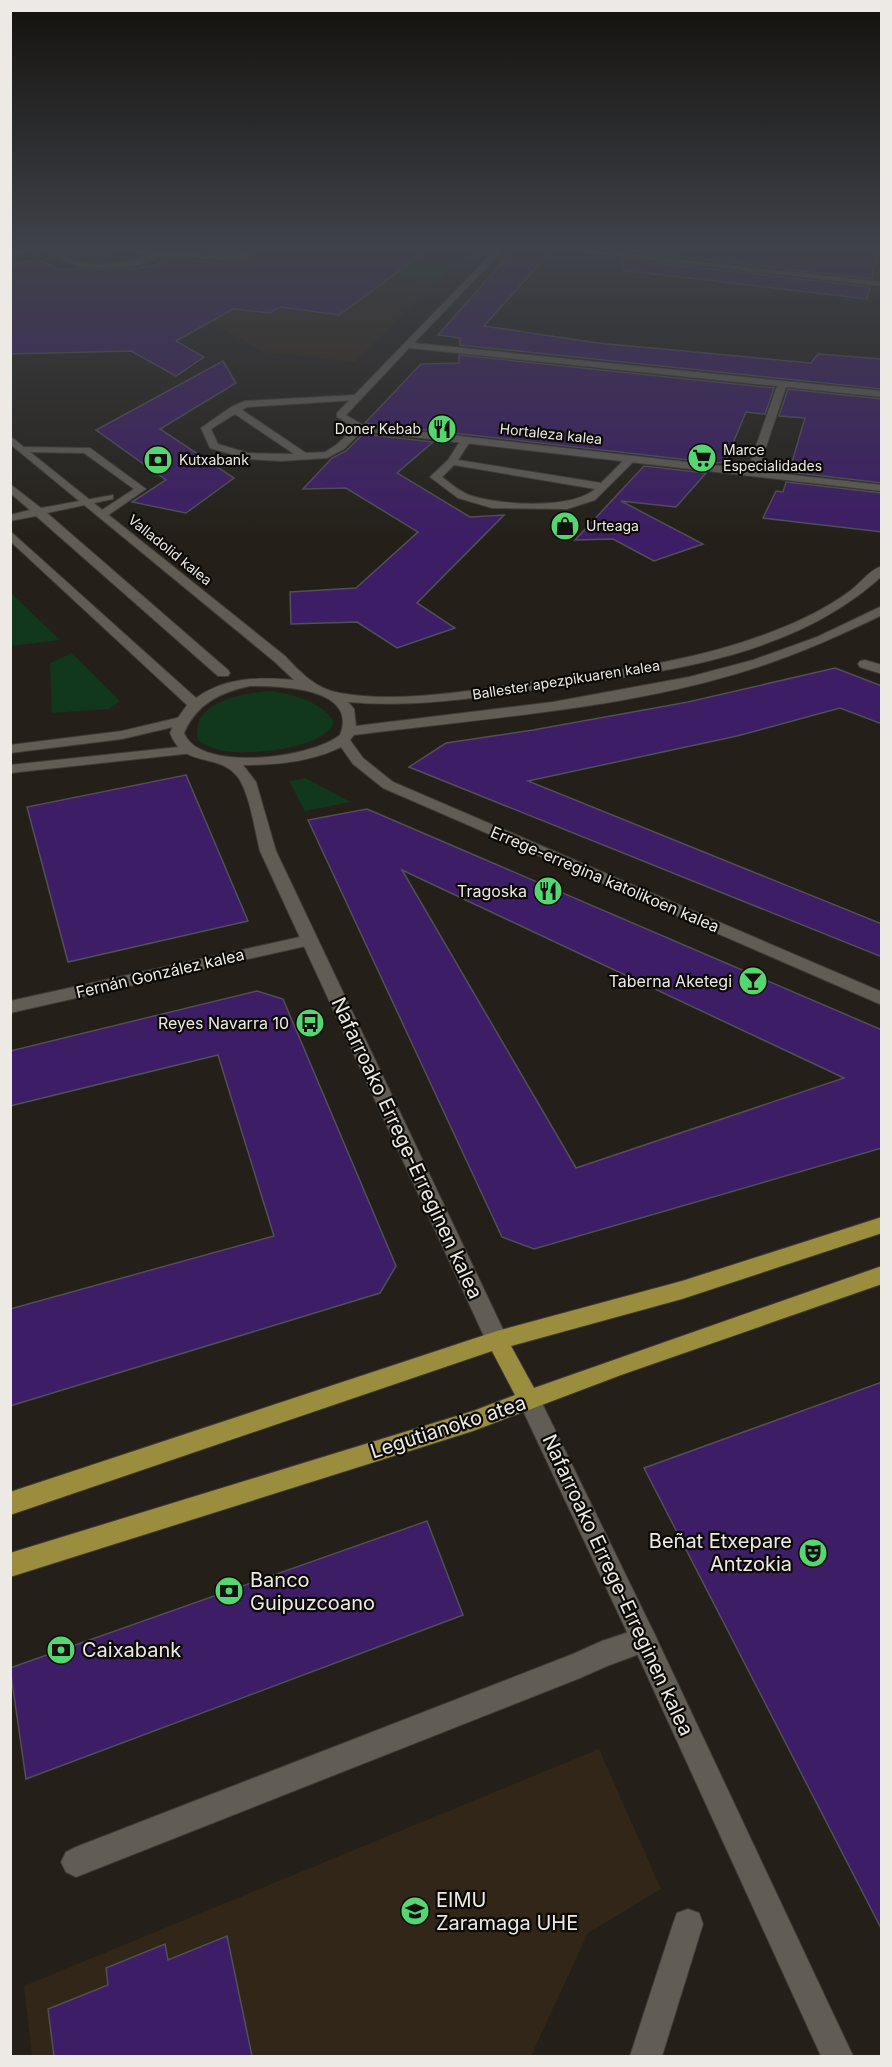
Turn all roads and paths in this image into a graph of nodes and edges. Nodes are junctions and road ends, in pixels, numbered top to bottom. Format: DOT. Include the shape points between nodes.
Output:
graph roads {
  1 [pos="405,346"];
  2 [pos="420,346"];
  3 [pos="783,384"];
  4 [pos="882,394"];
  5 [pos="355,398"];
  6 [pos="234,409"];
  7 [pos="360,428"];
  8 [pos="10,439"];
  9 [pos="466,440"];
  10 [pos="24,450"];
  11 [pos="305,457"];
  12 [pos="632,458"];
  13 [pos="452,462"];
  14 [pos="752,473"];
  15 [pos="10,487"];
  16 [pos="603,487"];
  17 [pos="882,488"];
  18 [pos="109,497"];
  19 [pos="87,500"];
  20 [pos="39,511"];
  21 [pos="103,514"];
  22 [pos="10,518"];
  23 [pos="13,539"];
  24 [pos="882,569"];
  25 [pos="882,610"];
  26 [pos="865,664"];
  27 [pos="882,670"];
  28 [pos="223,674"];
  29 [pos="308,687"];
  30 [pos="335,697"];
  31 [pos="195,705"];
  32 [pos="181,721"];
  33 [pos="346,736"];
  34 [pos="10,749"];
  35 [pos="188,750"];
  36 [pos="228,760"];
  37 [pos="10,769"];
  38 [pos="309,940"];
  39 [pos="882,999"];
  40 [pos="10,1007"];
  41 [pos="882,1225"];
  42 [pos="882,1275"];
  43 [pos="497,1340"];
  44 [pos="530,1400"];
  45 [pos="10,1504"];
  46 [pos="10,1565"];
  47 [pos="644,1640"];
  48 [pos="76,1862"];
  49 [pos="688,1924"];
  50 [pos="645,2056"];
  51 [pos="837,2056"];
  1 -- 5 [label="street"];
  2 -- 3 [label="street"];
  3 -- 4 [label="street"];
  3 -- 14 [label="street"];
  5 -- 6 [label="street" via="245,404"];
  5 -- 7 [label="street, Hortaleza kalea" via="340,415"];
  6 -- 11 [label="street"];
  6 -- 11 [label="street" via="206,428 214,446 247,456"];
  7 -- 9 [label="street, Hortaleza kalea"];
  7 -- 11 [label="street" via="327,455"];
  8 -- 10 [label="street, Valladolid kalea"];
  9 -- 12 [label="street, Hortaleza kalea"];
  9 -- 13 [label="street"];
  10 -- 19 [label="street, Valladolid kalea"];
  10 -- 21 [label="street" via="86,450 141,489"];
  12 -- 14 [label="street, Hortaleza kalea"];
  12 -- 16 [label="street"];
  13 -- 16 [label="street"];
  13 -- 16 [label="street" via="435,477 462,496 492,505 567,506 591,498"];
  14 -- 17 [label="street, Hortaleza kalea"];
  15 -- 20 [label="street"];
  18 -- 19 [label="street"];
  19 -- 20 [label="street"];
  19 -- 21 [label="street, Valladolid kalea"];
  20 -- 22 [label="street"];
  20 -- 28 [label="street"];
  21 -- 29 [label="street, Valladolid kalea" via="280,659"];
  23 -- 31 [label="street"];
  24 -- 30 [label="street, Ballester apezpikuaren kalea" via="852,595 801,624 723,651 662,666 417,701"];
  25 -- 33 [label="street, Ballester apezpikuaren kalea" via="783,653 653,689"];
  26 -- 27 [label="street"];
  29 -- 30 [label="street, Ballester apezpikuaren kalea"];
  29 -- 31 [label="street" via="270,682 235,684"];
  30 -- 33 [label="street" via="351,713"];
  31 -- 32 [label="street"];
  32 -- 34 [label="street" via="114,736"];
  32 -- 35 [label="street" via="177,733"];
  33 -- 36 [label="street, Ballester apezpikuaren kalea" via="315,753 262,761"];
  33 -- 39 [label="street, Errege-erregina katolikoen kalea" via="358,761 388,785"];
  35 -- 36 [label="street, Ballester apezpikuaren kalea"];
  35 -- 37 [label="street"];
  36 -- 38 [label="street, Nafarroako Errege-Erreginen kalea" via="249,782 268,850"];
  38 -- 40 [label="street, Fernán González kalea"];
  38 -- 43 [label="street, Nafarroako Errege-Erreginen kalea"];
  41 -- 43 [label="main road" via="682,1290"];
  42 -- 44 [label="main road, Legutianoko atea"];
  43 -- 44 [label="main road, Nafarroako Errege-Erreginen kalea"];
  43 -- 45 [label="main road"];
  44 -- 46 [label="main road, Legutianoko atea"];
  44 -- 47 [label="street, Nafarroako Errege-Erreginen kalea"];
  47 -- 48 [label="street"];
  47 -- 51 [label="street, Nafarroako Errege-Erreginen kalea"];
  49 -- 50 [label="street"];
}
